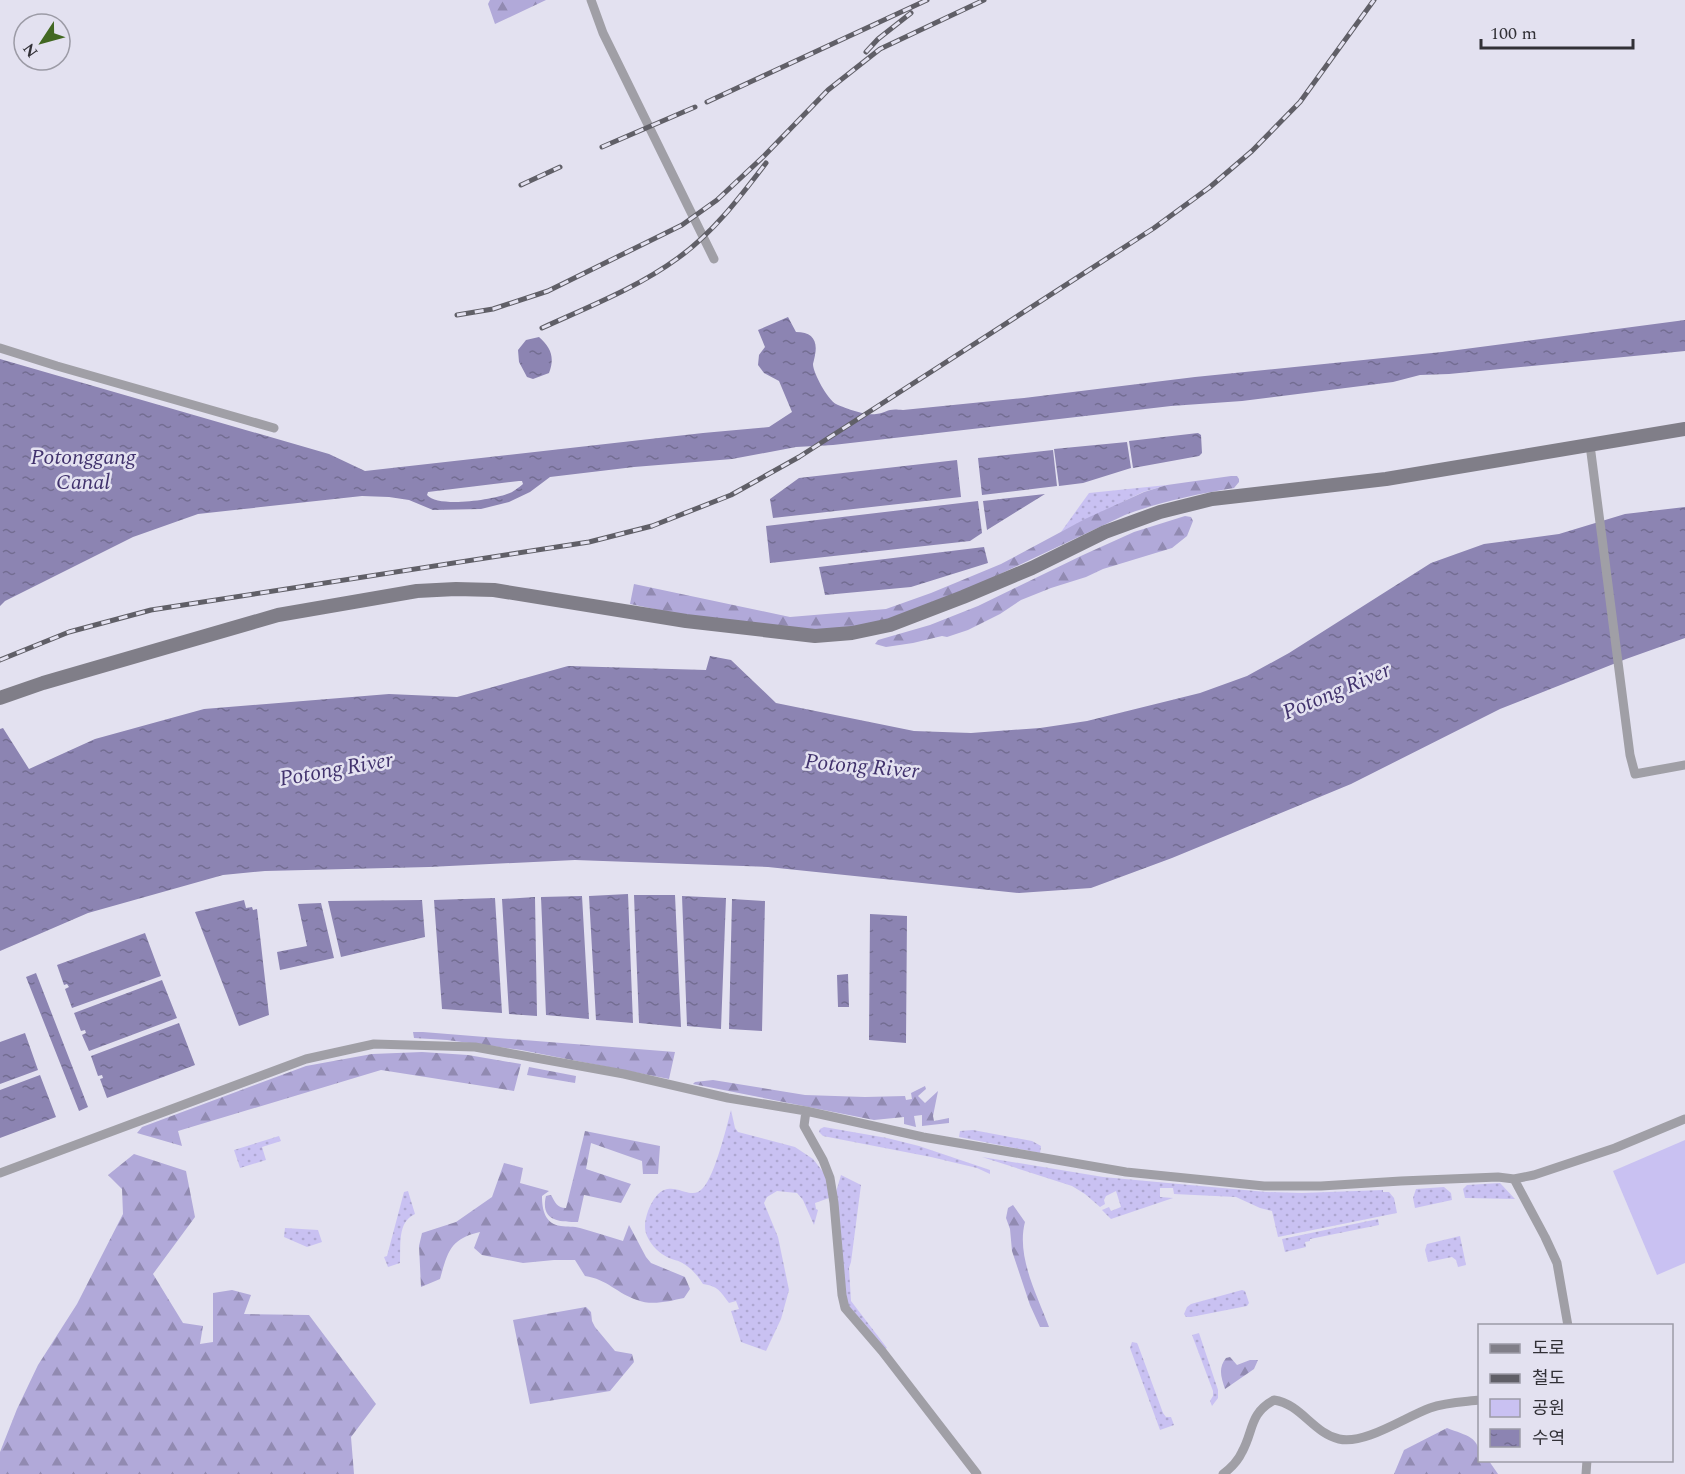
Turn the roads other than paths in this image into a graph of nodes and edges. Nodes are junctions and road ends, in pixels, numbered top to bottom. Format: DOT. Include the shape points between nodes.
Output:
graph roads {
  1 [pos="591,0"];
  2 [pos="714,259"];
  3 [pos="0,348"];
  4 [pos="274,428"];
  5 [pos="1685,429"];
  6 [pos="1590,445"];
  7 [pos="0,698"];
  8 [pos="1685,765"];
  9 [pos="806,1111"];
  10 [pos="1685,1119"];
  11 [pos="0,1173"];
  12 [pos="1514,1179"];
  13 [pos="1568,1324"];
  14 [pos="1478,1400"];
  15 [pos="977,1474"];
  16 [pos="1223,1474"];
  1 -- 2 [label="street" via="603,33"];
  3 -- 4 [label="street"];
  5 -- 6 [label="main road"];
  6 -- 7 [label="main road" via="1386,479 1212,499 1170,509 1105,532 1032,568 890,626 852,633 815,636 686,621 494,590 456,588 278,615"];
  6 -- 8 [label="street" via="1635,774"];
  9 -- 11 [label="street" via="475,1047 374,1044 306,1059"];
  9 -- 12 [label="street" via="923,1137 1098,1167 1264,1186"];
  9 -- 15 [label="street" via="804,1126 830,1178 845,1308"];
  10 -- 12 [label="street" via="1615,1148"];
  12 -- 13 [label="street" via="1557,1263"];
  14 -- 16 [label="street" via="1431,1408 1372,1435 1351,1440 1339,1439 1284,1401 1274,1400 1260,1409 1242,1454"];
}
